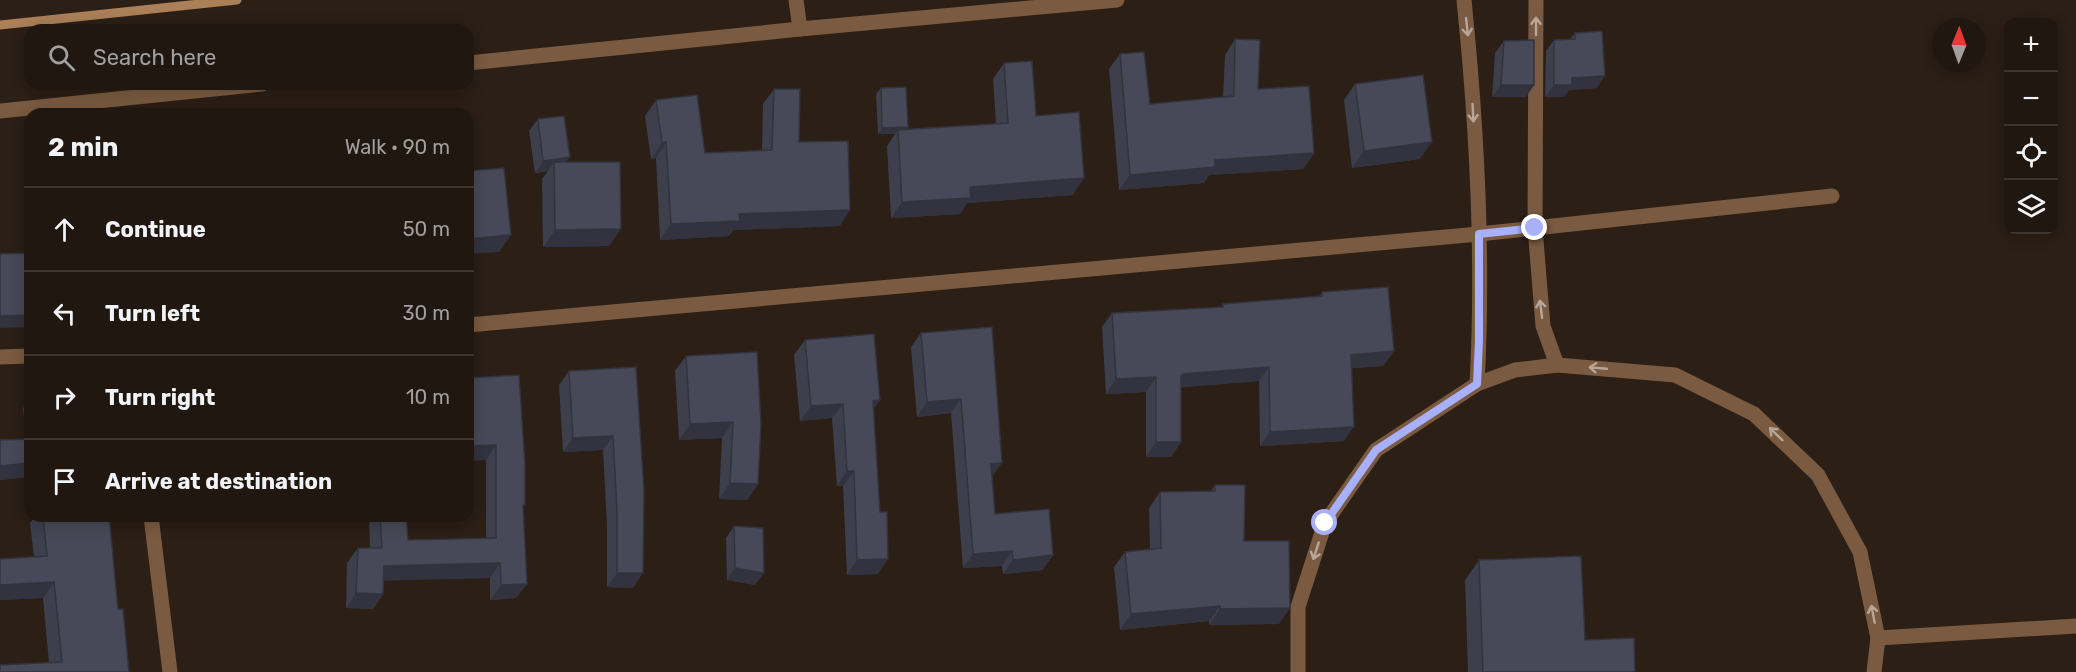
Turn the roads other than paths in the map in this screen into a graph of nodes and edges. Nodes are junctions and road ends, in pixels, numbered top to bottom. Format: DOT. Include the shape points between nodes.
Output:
graph roads {
  1 [pos="796,0"];
  2 [pos="1117,0"];
  3 [pos="1464,0"];
  4 [pos="1536,0"];
  5 [pos="800,28"];
  6 [pos="474,62"];
  7 [pos="204,90"];
  8 [pos="29,108"];
  9 [pos="24,109"];
  10 [pos="0,111"];
  11 [pos="1832,196"];
  12 [pos="1535,228"];
  13 [pos="1479,234"];
  14 [pos="474,324"];
  15 [pos="24,356"];
  16 [pos="0,357"];
  17 [pos="1557,365"];
  18 [pos="1477,384"];
  19 [pos="152,522"];
  20 [pos="2076,626"];
  21 [pos="1878,638"];
  22 [pos="170,672"];
  23 [pos="1298,672"];
  24 [pos="1874,672"];
  1 -- 5 [label="street"];
  2 -- 5 [label="street"];
  3 -- 13 [label="street, one-way"];
  12 -- 4 [label="street, one-way"];
  5 -- 6 [label="street"];
  7 -- 8 [label="street"];
  9 -- 10 [label="street"];
  11 -- 12 [label="street"];
  12 -- 13 [label="street"];
  17 -- 12 [label="street, one-way" via="1543,326"];
  13 -- 14 [label="street"];
  13 -- 18 [label="street"];
  15 -- 16 [label="street"];
  17 -- 18 [label="street" via="1515,370"];
  21 -- 17 [label="street, one-way" via="1860,552 1818,475 1754,414 1675,375"];
  18 -- 23 [label="street, one-way" via="1376,450 1325,523 1298,607"];
  19 -- 22 [label="street"];
  20 -- 21 [label="street"];
  21 -- 24 [label="street"];
}
